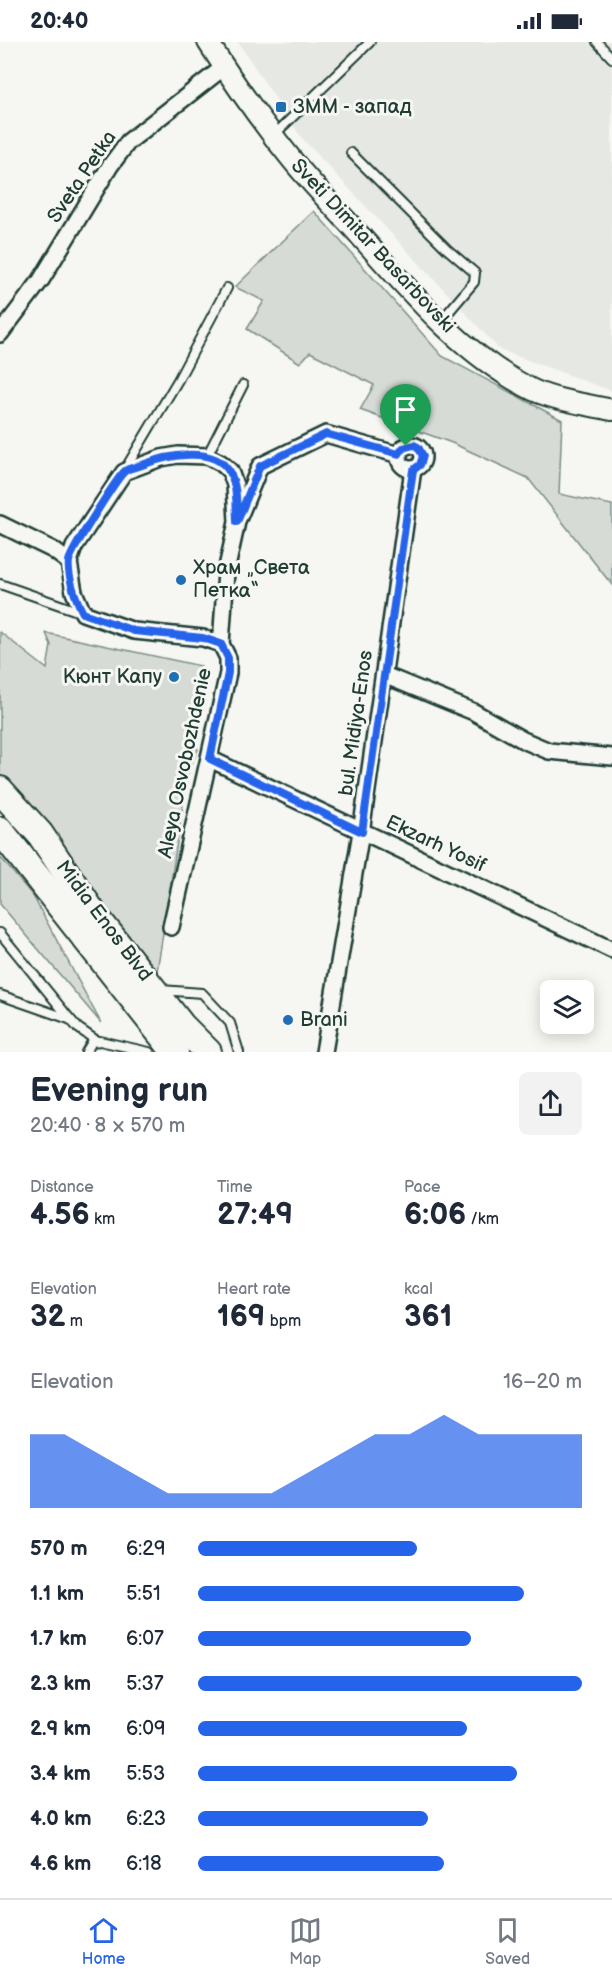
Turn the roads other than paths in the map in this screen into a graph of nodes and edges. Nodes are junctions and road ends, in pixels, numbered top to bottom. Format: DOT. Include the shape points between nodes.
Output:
graph roads {
  1 [pos="208,42"];
  2 [pos="370,42"];
  3 [pos="597,42"];
  4 [pos="612,58"];
  5 [pos="224,67"];
  6 [pos="273,135"];
  7 [pos="351,153"];
  8 [pos="227,288"];
  9 [pos="440,322"];
  10 [pos="0,334"];
  11 [pos="243,385"];
  12 [pos="612,410"];
  13 [pos="207,456"];
  14 [pos="124,472"];
  15 [pos="237,522"];
  16 [pos="0,524"];
  17 [pos="69,562"];
  18 [pos="0,584"];
  19 [pos="83,613"];
  20 [pos="221,644"];
  21 [pos="384,675"];
  22 [pos="612,757"];
  23 [pos="210,759"];
  24 [pos="0,790"];
  25 [pos="0,830"];
  26 [pos="362,832"];
  27 [pos="171,927"];
  28 [pos="0,933"];
  29 [pos="612,950"];
  30 [pos="155,990"];
  31 [pos="0,995"];
  32 [pos="70,1019"];
  33 [pos="97,1041"];
  34 [pos="86,1052"];
  35 [pos="149,1052"];
  36 [pos="175,1052"];
  37 [pos="208,1052"];
  38 [pos="239,1052"];
  39 [pos="324,1052"];
  1 -- 5 [label="street, Sveti Dimitar Basarbovski"];
  2 -- 6 [label="lane"];
  3 -- 4 [label="lane"];
  5 -- 6 [label="street, Sveti Dimitar Basarbovski"];
  5 -- 10 [label="street, Sveta Petka" via="128,142 41,280"];
  6 -- 9 [label="street, Sveti Dimitar Basarbovski"];
  7 -- 9 [label="lane" via="475,273 474,282"];
  8 -- 14 [label="lane"];
  9 -- 12 [label="street, Sveti Dimitar Basarbovski" via="488,363 533,390"];
  11 -- 13 [label="lane"];
  13 -- 14 [label="street" via="161,458"];
  13 -- 15 [label="street, Aleya Osvobozhdenie" via="230,471 235,485"];
  14 -- 17 [label="street" via="74,547"];
  15 -- 20 [label="street, Aleya Osvobozhdenie" via="226,572"];
  15 -- 21 [label="street, bul. Midiya-Enos" via="260,466 326,434 399,454 400,463 413,470"];
  16 -- 17 [label="street"];
  17 -- 19 [label="street" via="74,592"];
  18 -- 19 [label="lane"];
  19 -- 20 [label="street" via="134,631 203,638"];
  20 -- 23 [label="street, Aleya Osvobozhdenie" via="228,658 228,673"];
  21 -- 22 [label="street" via="474,712 549,751"];
  21 -- 26 [label="street, bul. Midiya-Enos"];
  23 -- 26 [label="street, Ekzarh Yosif"];
  23 -- 27 [label="street, Aleya Osvobozhdenie"];
  24 -- 30 [label="main road, Midia Enos Blvd" via="40,834 93,913"];
  25 -- 36 [label="main road, Midia Enos Blvd"];
  26 -- 29 [label="street, Ekzarh Yosif"];
  26 -- 39 [label="street, bul. Midiya-Enos"];
  28 -- 32 [label="lane"];
  30 -- 37 [label="main road, Midia Enos Blvd"];
  30 -- 38 [label="lane" via="202,993 230,1023"];
  31 -- 32 [label="lane"];
  32 -- 33 [label="lane"];
  33 -- 34 [label="lane"];
  33 -- 35 [label="lane"];
}
